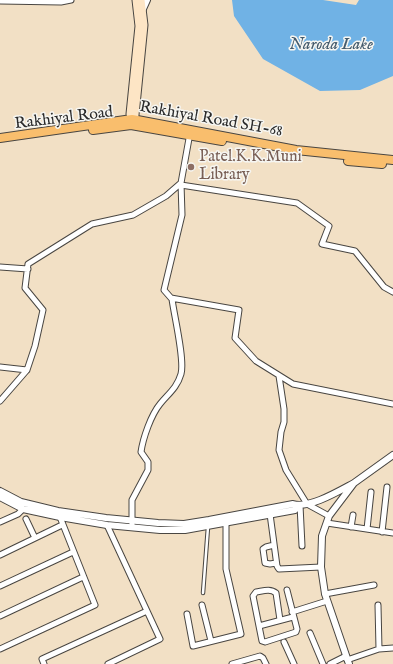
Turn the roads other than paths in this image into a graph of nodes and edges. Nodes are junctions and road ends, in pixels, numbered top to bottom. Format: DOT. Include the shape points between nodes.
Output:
graph roads {
  1 [pos="71,0"];
  2 [pos="136,0"];
  3 [pos="141,0"];
  4 [pos="147,0"];
  5 [pos="0,1"];
  6 [pos="140,12"];
  7 [pos="132,122"];
  8 [pos="190,133"];
  9 [pos="0,138"];
  10 [pos="0,142"];
  11 [pos="393,160"];
  12 [pos="393,165"];
  13 [pos="181,184"];
  14 [pos="0,267"];
  15 [pos="28,269"];
  16 [pos="393,292"];
  17 [pos="172,298"];
  18 [pos="0,367"];
  19 [pos="27,370"];
  20 [pos="279,376"];
  21 [pos="0,401"];
  22 [pos="393,404"];
  23 [pos="393,455"];
  24 [pos="354,483"];
  25 [pos="387,487"];
  26 [pos="0,491"];
  27 [pos="371,492"];
  28 [pos="0,497"];
  29 [pos="307,504"];
  30 [pos="299,506"];
  31 [pos="23,509"];
  32 [pos="270,514"];
  33 [pos="353,514"];
  34 [pos="329,516"];
  35 [pos="60,517"];
  36 [pos="26,519"];
  37 [pos="226,519"];
  38 [pos="0,522"];
  39 [pos="327,523"];
  40 [pos="132,524"];
  41 [pos="62,525"];
  42 [pos="107,525"];
  43 [pos="208,526"];
  44 [pos="351,527"];
  45 [pos="367,529"];
  46 [pos="382,532"];
  47 [pos="393,533"];
  48 [pos="35,538"];
  49 [pos="274,545"];
  50 [pos="302,546"];
  51 [pos="72,552"];
  52 [pos="0,554"];
  53 [pos="276,563"];
  54 [pos="321,567"];
  55 [pos="83,577"];
  56 [pos="374,585"];
  57 [pos="0,586"];
  58 [pos="287,590"];
  59 [pos="202,593"];
  60 [pos="325,594"];
  61 [pos="327,601"];
  62 [pos="202,605"];
  63 [pos="378,605"];
  64 [pos="147,611"];
  65 [pos="186,614"];
  66 [pos="292,614"];
  67 [pos="0,616"];
  68 [pos="280,620"];
  69 [pos="259,626"];
  70 [pos="310,633"];
  71 [pos="211,641"];
  72 [pos="284,642"];
  73 [pos="393,648"];
  74 [pos="0,649"];
  75 [pos="379,649"];
  76 [pos="347,660"];
  77 [pos="44,664"];
  78 [pos="108,664"];
  79 [pos="232,664"];
  80 [pos="266,664"];
  81 [pos="294,664"];
  82 [pos="323,664"];
  83 [pos="330,664"];
  1 -- 5 [label="street"];
  2 -- 6 [label="main road"];
  3 -- 6 [label="main road"];
  4 -- 6 [label="street"];
  6 -- 7 [label="main road" via="130,114"];
  7 -- 8 [label="main road, Rakhiyal Road"];
  7 -- 9 [label="main road, Rakhiyal Road SH-68"];
  7 -- 10 [label="main road, Rakhiyal Road"];
  8 -- 11 [label="main road, Rakhiyal Road SH-68" via="296,150"];
  8 -- 12 [label="main road, Rakhiyal Road" via="300,154"];
  8 -- 13 [label="street"];
  13 -- 15 [label="street" via="166,196 133,214 92,224 28,264"];
  13 -- 16 [label="street" via="297,203 329,226 322,244 355,251 384,287"];
  13 -- 17 [label="street" via="182,215 164,290"];
  14 -- 15 [label="street"];
  15 -- 19 [label="street" via="25,288 43,310"];
  17 -- 20 [label="street" via="239,310 235,338 256,361"];
  17 -- 40 [label="street" via="182,361 181,373 176,387 153,415 142,443 141,452 148,462 148,470 132,500"];
  18 -- 19 [label="street"];
  19 -- 21 [label="street"];
  20 -- 22 [label="street" via="293,384"];
  20 -- 29 [label="street" via="284,422 279,450 286,470"];
  23 -- 24 [label="street"];
  24 -- 29 [label="street"];
  24 -- 34 [label="street"];
  25 -- 46 [label="street"];
  26 -- 40 [label="street" via="21,502"];
  27 -- 45 [label="street"];
  28 -- 31 [label="street"];
  29 -- 30 [label="street"];
  29 -- 34 [label="street"];
  30 -- 32 [label="street" via="295,510"];
  30 -- 37 [label="street" via="293,504"];
  30 -- 50 [label="street"];
  31 -- 35 [label="street"];
  31 -- 38 [label="street"];
  32 -- 37 [label="street"];
  32 -- 49 [label="street"];
  33 -- 44 [label="street"];
  34 -- 39 [label="street"];
  35 -- 41 [label="street"];
  35 -- 42 [label="street"];
  36 -- 48 [label="street"];
  37 -- 40 [label="street" via="184,524"];
  37 -- 43 [label="street"];
  37 -- 71 [label="street" via="226,569 241,634"];
  39 -- 44 [label="street"];
  39 -- 54 [label="street" via="322,536"];
  40 -- 42 [label="street"];
  40 -- 43 [label="street" via="160,530 185,530"];
  41 -- 48 [label="street"];
  41 -- 51 [label="street"];
  42 -- 64 [label="street"];
  43 -- 59 [label="lane"];
  44 -- 45 [label="street"];
  45 -- 46 [label="street"];
  46 -- 47 [label="street"];
  48 -- 52 [label="street"];
  49 -- 53 [label="street"];
  49 -- 53 [label="street" via="263,549 264,560 265,563"];
  51 -- 55 [label="street"];
  51 -- 57 [label="street"];
  53 -- 54 [label="street" via="279,569 284,570"];
  54 -- 60 [label="street"];
  55 -- 67 [label="street"];
  55 -- 74 [label="street" via="95,605"];
  56 -- 60 [label="street"];
  58 -- 66 [label="street"];
  60 -- 61 [label="street"];
  61 -- 66 [label="street"];
  61 -- 76 [label="street"];
  62 -- 71 [label="street"];
  63 -- 75 [label="street"];
  64 -- 77 [label="street" via="42,659"];
  64 -- 78 [label="street" via="160,639"];
  65 -- 71 [label="street" via="193,646"];
  66 -- 68 [label="street"];
  66 -- 69 [label="street" via="297,629 294,633 265,642 262,641"];
  68 -- 69 [label="street"];
  68 -- 69 [label="street" via="276,592 256,592 253,596"];
  70 -- 82 [label="street"];
  72 -- 81 [label="street"];
  73 -- 75 [label="street"];
  75 -- 76 [label="street"];
  76 -- 83 [label="street"];
  79 -- 80 [label="street" via="260,656"];
}
